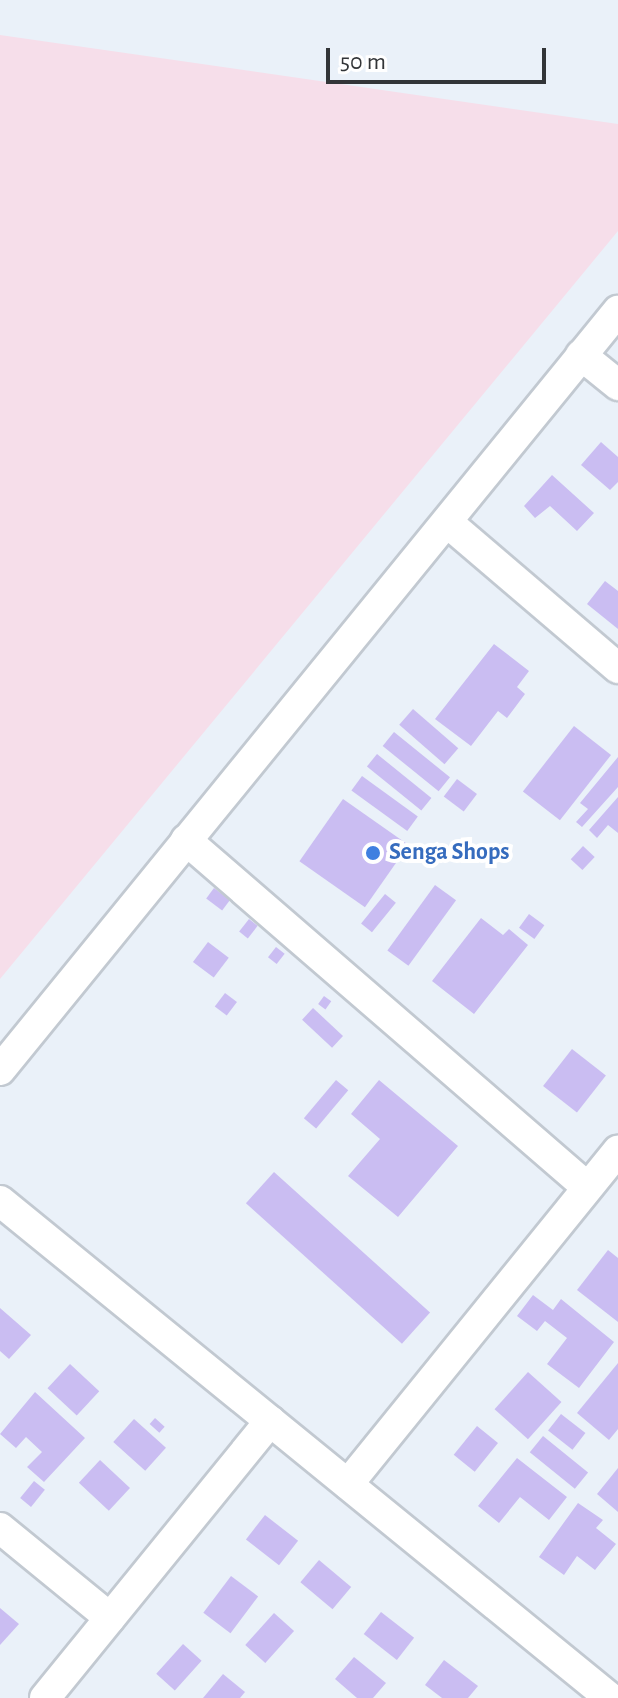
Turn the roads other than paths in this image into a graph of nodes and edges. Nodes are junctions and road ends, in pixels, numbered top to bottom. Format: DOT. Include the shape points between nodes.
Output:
graph roads {
  1 [pos="618,311"];
  2 [pos="581,355"];
  3 [pos="618,385"];
  4 [pos="447,522"];
  5 [pos="618,668"];
  6 [pos="186,840"];
  7 [pos="0,1070"];
  8 [pos="618,1150"];
  9 [pos="587,1187"];
  10 [pos="0,1201"];
  11 [pos="270,1421"];
  12 [pos="348,1484"];
  13 [pos="0,1528"];
  14 [pos="110,1618"];
  15 [pos="45,1698"];
  16 [pos="610,1698"];
  1 -- 2 [label="street"];
  2 -- 3 [label="street"];
  2 -- 4 [label="street"];
  4 -- 5 [label="street"];
  4 -- 6 [label="street"];
  6 -- 7 [label="street"];
  6 -- 9 [label="street"];
  8 -- 9 [label="street"];
  9 -- 12 [label="street"];
  10 -- 11 [label="street"];
  11 -- 12 [label="street"];
  11 -- 14 [label="street"];
  12 -- 16 [label="street"];
  13 -- 14 [label="street"];
  14 -- 15 [label="street"];
}
